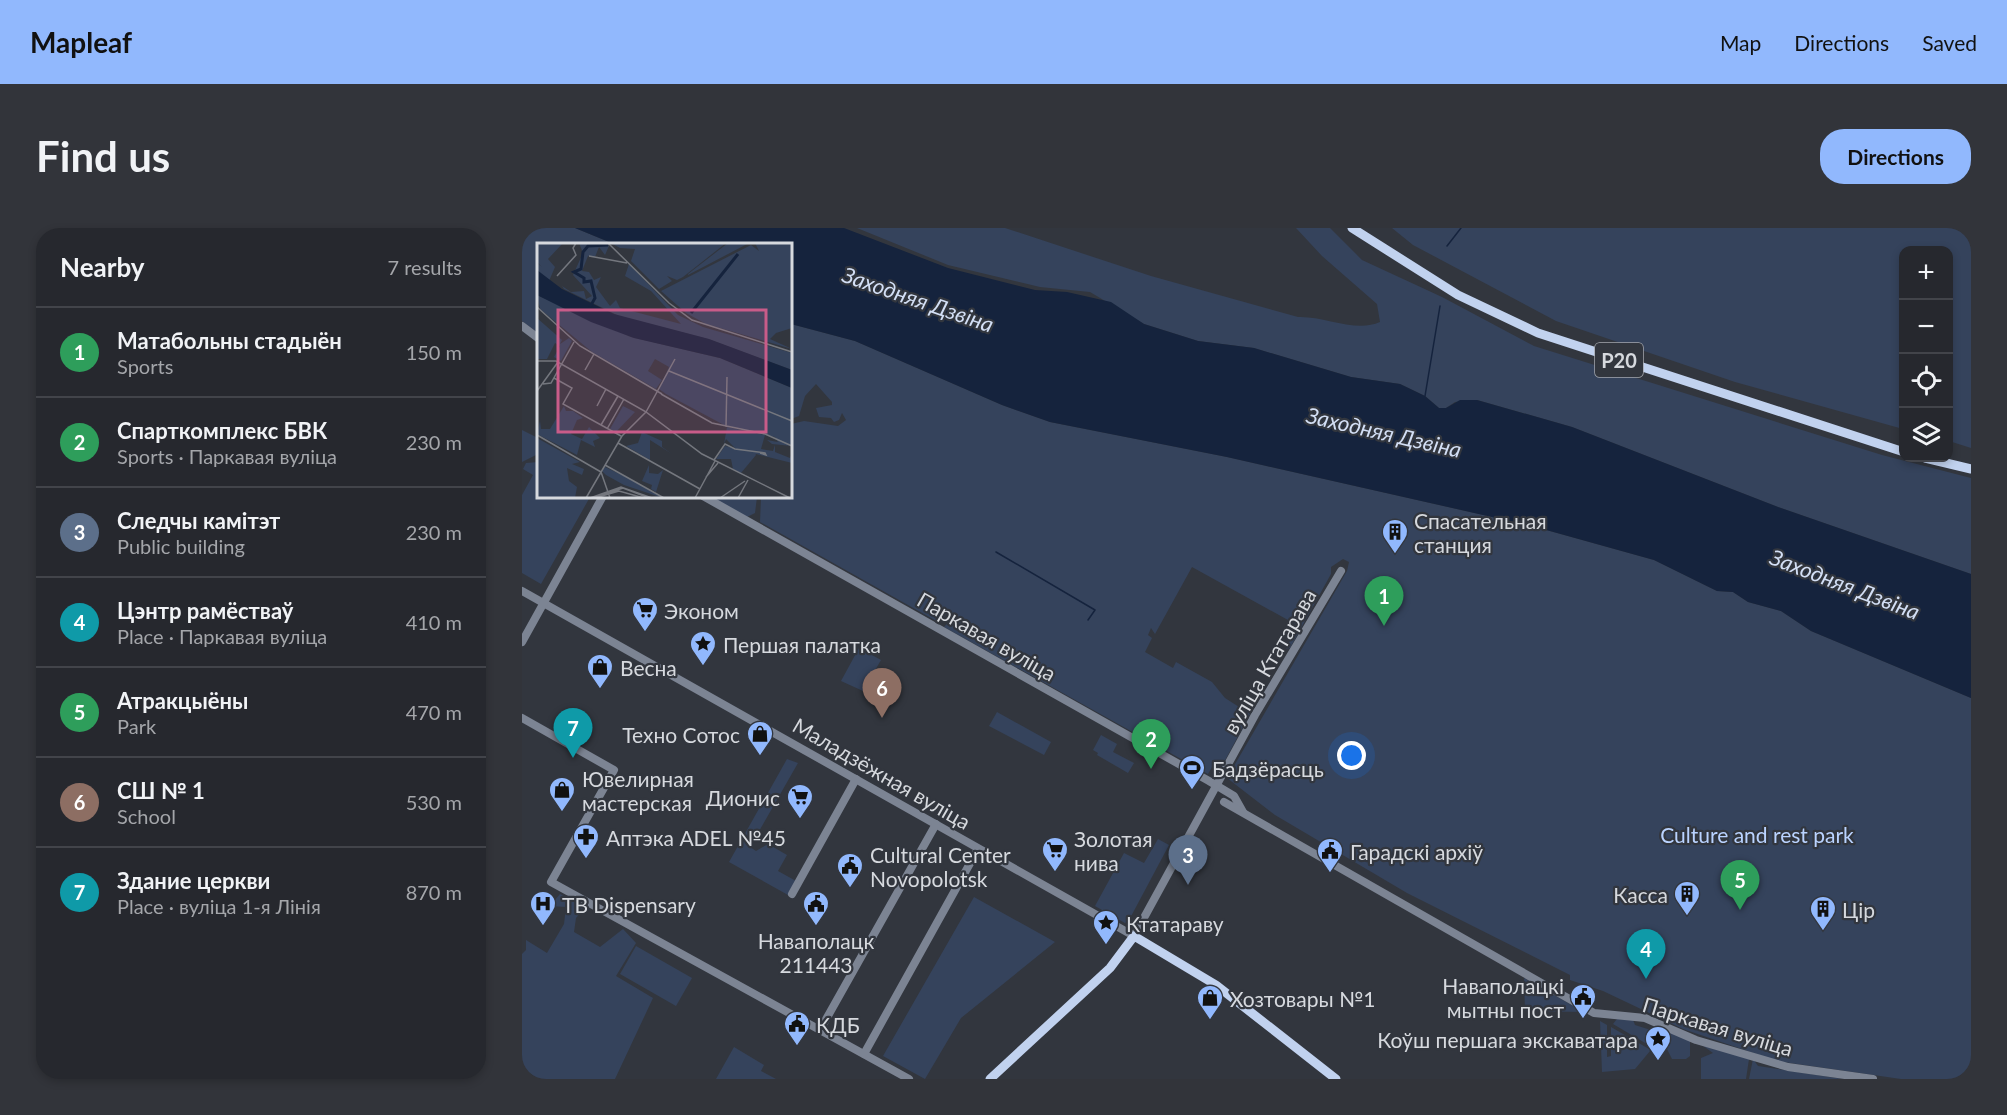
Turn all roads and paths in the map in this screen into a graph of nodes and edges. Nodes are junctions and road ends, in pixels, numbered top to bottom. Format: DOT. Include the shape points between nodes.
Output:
graph roads {
  1 [pos="1352,228"];
  2 [pos="522,326"];
  3 [pos="537,338"];
  4 [pos="1899,450"];
  5 [pos="1942,462"];
  6 [pos="1971,469"];
  7 [pos="602,498"];
  8 [pos="707,498"];
  9 [pos="1341,571"];
  10 [pos="522,591"];
  11 [pos="544,602"];
  12 [pos="522,642"];
  13 [pos="522,718"];
  14 [pos="856,779"];
  15 [pos="1217,786"];
  16 [pos="1224,802"];
  17 [pos="1245,814"];
  18 [pos="936,824"];
  19 [pos="978,849"];
  20 [pos="792,894"];
  21 [pos="1134,936"];
  22 [pos="820,1030"];
  23 [pos="864,1054"];
  24 [pos="909,1079"];
  25 [pos="990,1079"];
  26 [pos="1336,1079"];
  27 [pos="1873,1079"];
  1 -- 4 [label="main road, Р20" via="1458,294 1538,333"];
  2 -- 3 [label="street"];
  5 -- 6 [label="main road"];
  7 -- 11 [label="street"];
  8 -- 15 [label="street, Паркавая вуліца"];
  9 -- 15 [label="street, вуліца Ктатарава"];
  10 -- 11 [label="street, Маладзёжная вуліца"];
  11 -- 12 [label="street"];
  11 -- 14 [label="street, Маладзёжная вуліца"];
  13 -- 22 [label="street" via="614,770 551,882"];
  14 -- 18 [label="street, Маладзёжная вуліца"];
  14 -- 20 [label="street"];
  15 -- 17 [label="street, Паркавая вуліца" via="1238,800"];
  15 -- 21 [label="street, вуліца Ктатарава"];
  16 -- 17 [label="street, Паркавая вуліца"];
  17 -- 27 [label="street, Паркавая вуліца" via="1594,1013 1645,1018 1707,1043 1788,1067"];
  18 -- 19 [label="street, Маладзёжная вуліца"];
  18 -- 22 [label="street"];
  19 -- 21 [label="street, Маладзёжная вуліца"];
  19 -- 23 [label="street"];
  21 -- 25 [label="main road, вуліца Ктатарава" via="1110,968"];
  21 -- 26 [label="main road, Маладзёжная вуліца" via="1216,985"];
  22 -- 23 [label="street"];
  23 -- 24 [label="street"];
}
